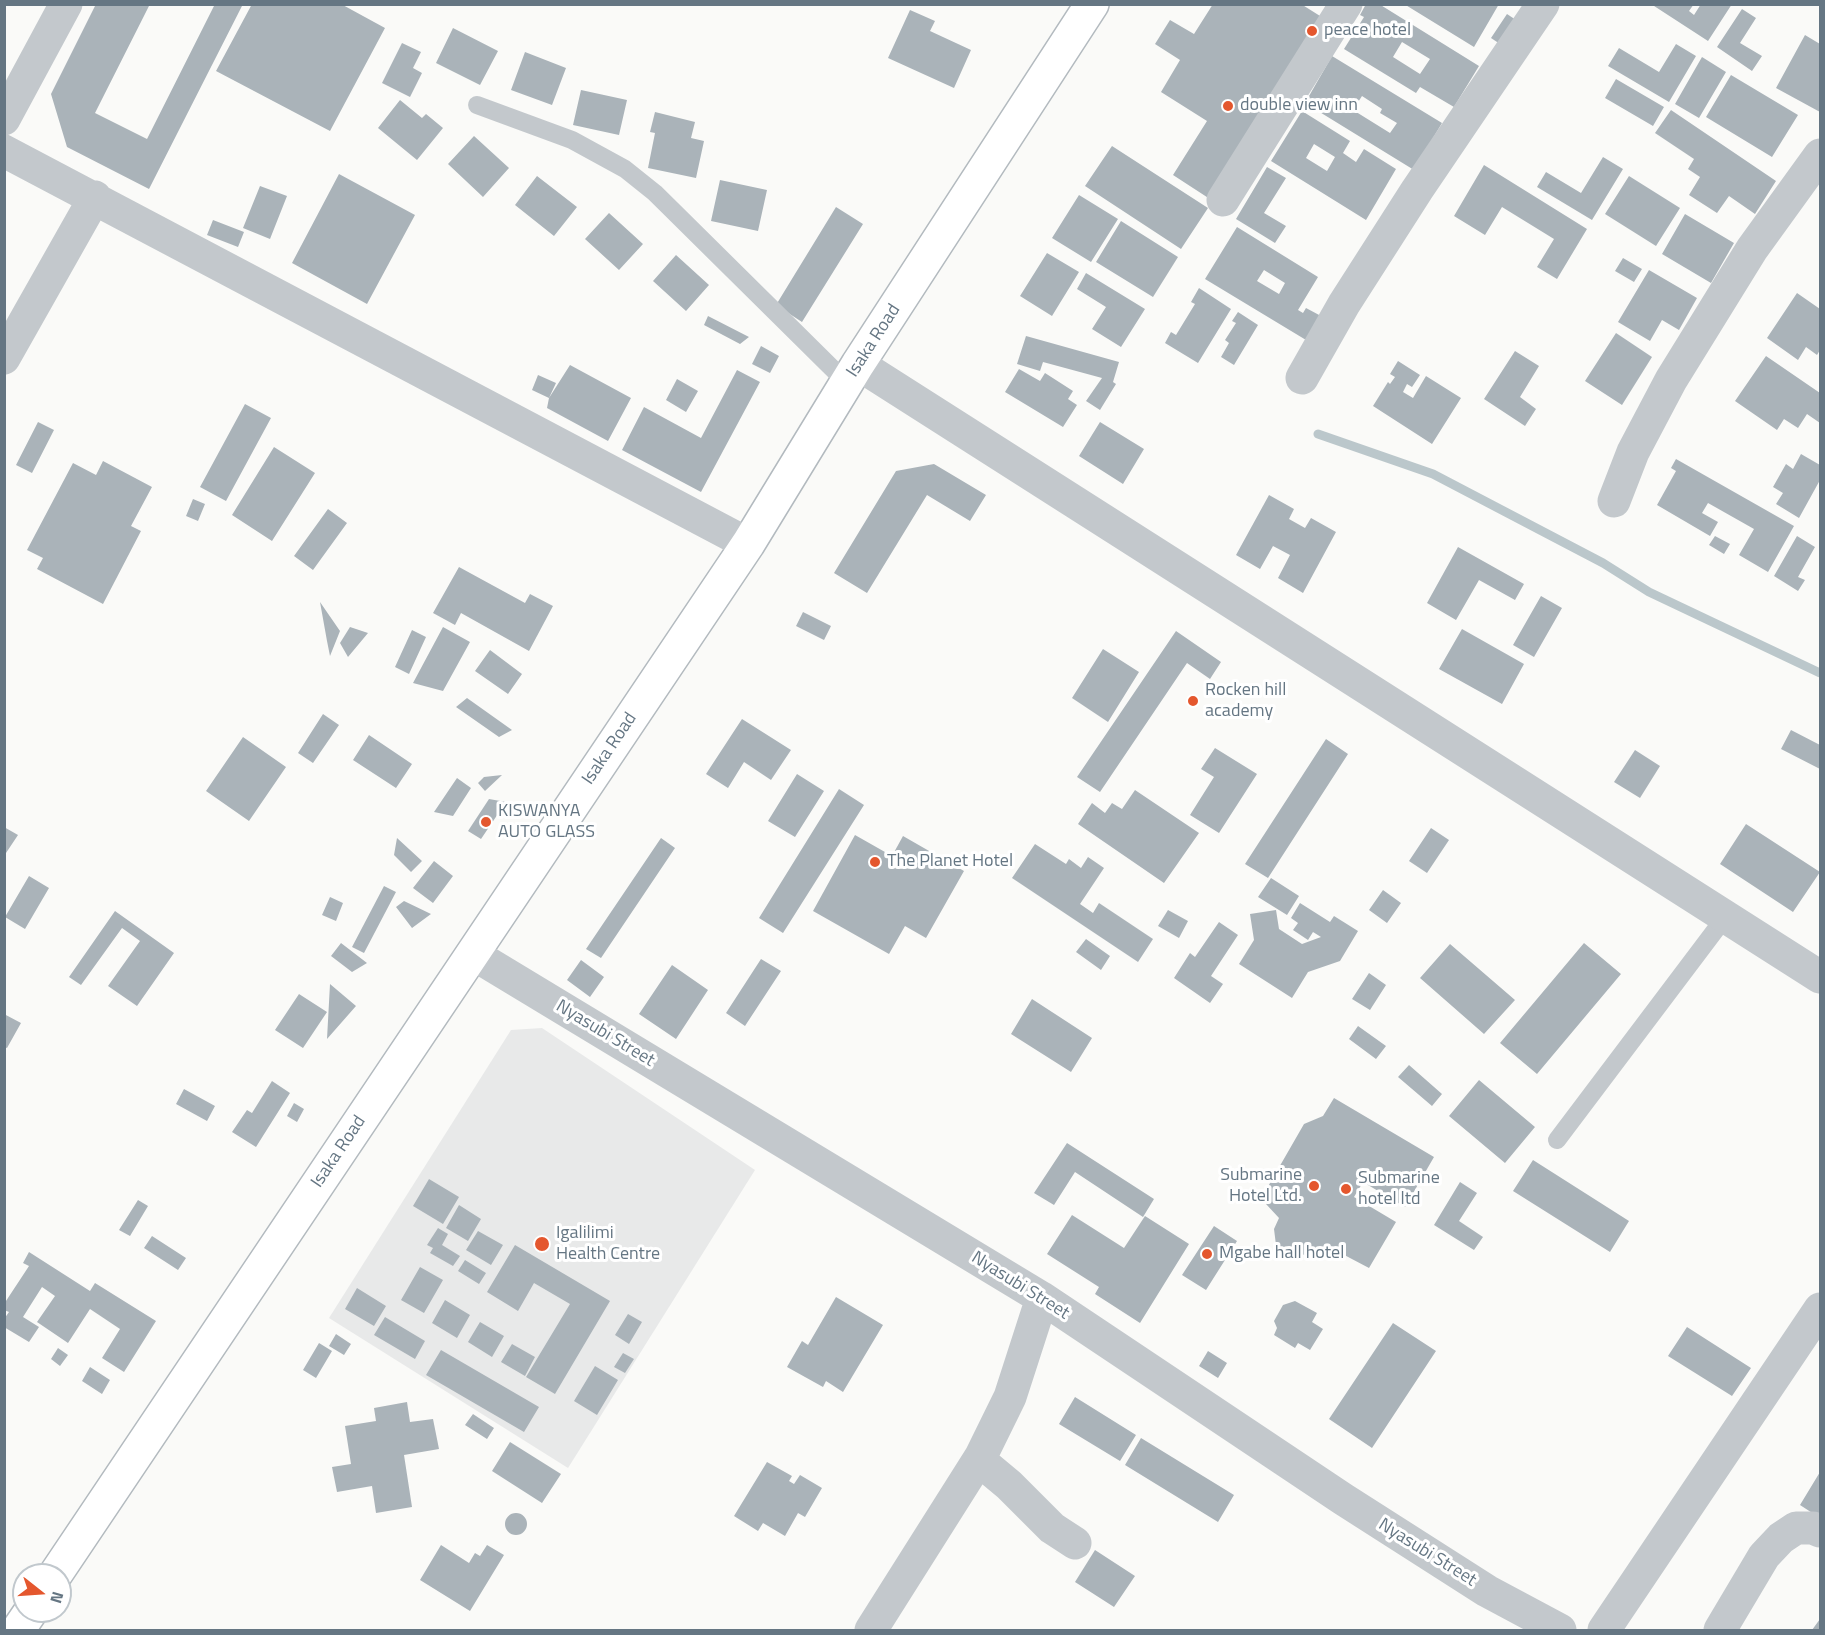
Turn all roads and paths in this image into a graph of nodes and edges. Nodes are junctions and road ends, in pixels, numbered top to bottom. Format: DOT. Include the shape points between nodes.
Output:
graph roads {
  1 [pos="66,4"];
  2 [pos="1092,4"];
  3 [pos="1346,4"];
  4 [pos="1543,4"];
  5 [pos="477,105"];
  6 [pos="4,119"];
  7 [pos="4,151"];
  8 [pos="1821,155"];
  9 [pos="95,198"];
  10 [pos="1223,200"];
  11 [pos="4,358"];
  12 [pos="853,372"];
  13 [pos="1302,378"];
  14 [pos="1614,501"];
  15 [pos="748,544"];
  16 [pos="1726,916"];
  17 [pos="473,954"];
  18 [pos="1821,977"];
  19 [pos="1557,1140"];
  20 [pos="1042,1298"];
  21 [pos="1821,1309"];
  22 [pos="979,1460"];
  23 [pos="1821,1531"];
  24 [pos="1075,1543"];
  25 [pos="63,1563"];
  26 [pos="871,1630"];
  27 [pos="1560,1630"];
  28 [pos="1604,1630"];
  29 [pos="1720,1630"];
  1 -- 6 [label="street"];
  2 -- 12 [label="street, Isaka Road"];
  3 -- 10 [label="street"];
  4 -- 13 [label="street" via="1344,304"];
  5 -- 12 [label="lane" via="572,140 625,169 655,193 842,378"];
  7 -- 9 [label="street"];
  8 -- 14 [label="street" via="1752,249 1671,380 1632,452"];
  9 -- 11 [label="street"];
  9 -- 15 [label="street"];
  12 -- 15 [label="street, Isaka Road"];
  12 -- 16 [label="street"];
  15 -- 17 [label="street, Isaka Road"];
  16 -- 18 [label="street"];
  16 -- 19 [label="lane"];
  17 -- 20 [label="street, Nyasubi Street"];
  17 -- 25 [label="street, Isaka Road"];
  20 -- 22 [label="street" via="1010,1397"];
  20 -- 27 [label="street, Nyasubi Street" via="1486,1591"];
  21 -- 28 [label="street"];
  22 -- 24 [label="street" via="1052,1528"];
  22 -- 26 [label="street"];
  23 -- 29 [label="street" via="1796,1528 1781,1538 1764,1556"];
}
